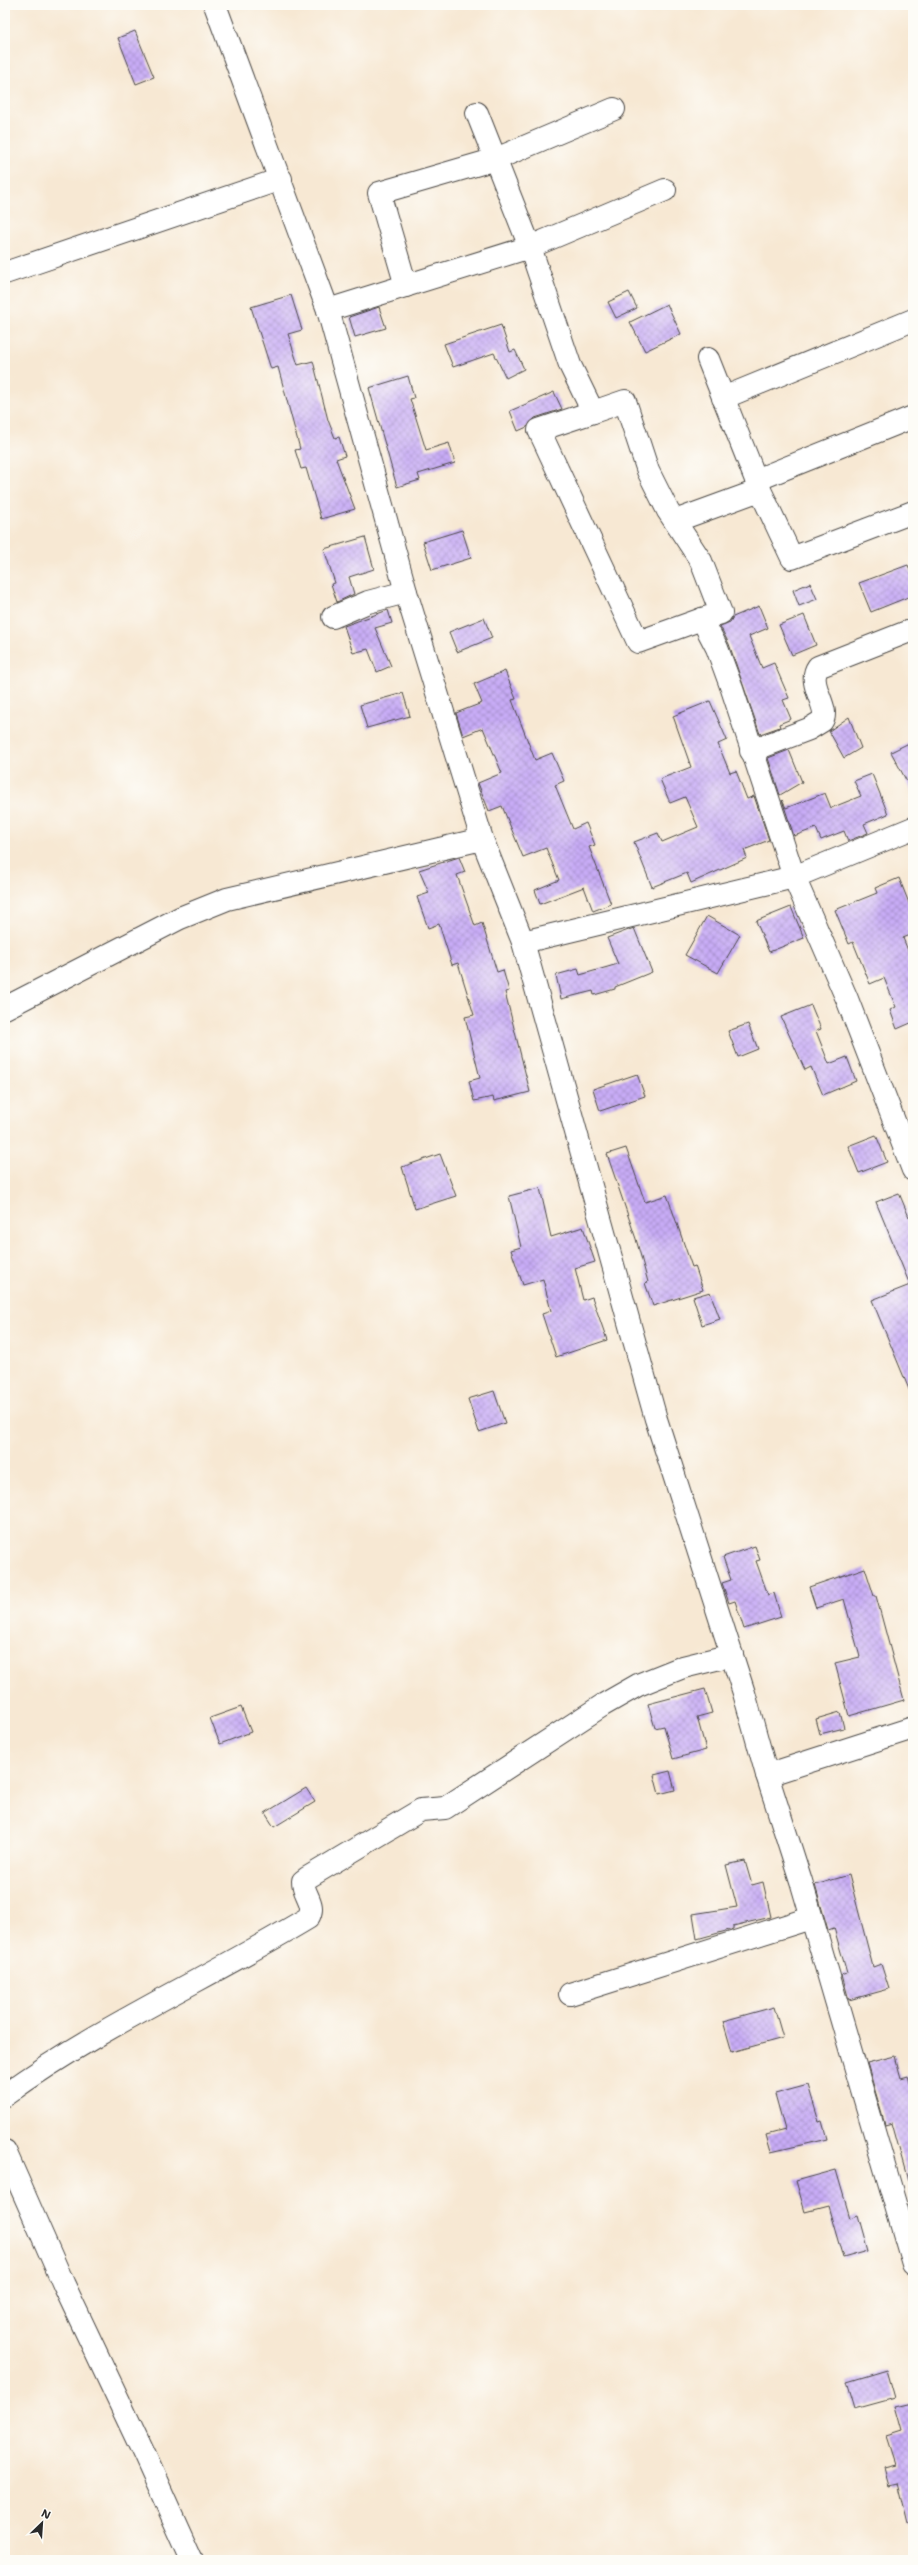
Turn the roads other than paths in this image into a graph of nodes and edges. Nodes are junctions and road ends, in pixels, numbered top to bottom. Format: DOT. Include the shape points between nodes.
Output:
graph roads {
  1 [pos="215,5"];
  2 [pos="614,109"];
  3 [pos="477,113"];
  4 [pos="496,159"];
  5 [pos="281,179"];
  6 [pos="665,190"];
  7 [pos="530,247"];
  8 [pos="5,273"];
  9 [pos="406,286"];
  10 [pos="328,310"];
  11 [pos="913,320"];
  12 [pos="708,359"];
  13 [pos="723,398"];
  14 [pos="593,412"];
  15 [pos="913,417"];
  16 [pos="758,485"];
  17 [pos="913,512"];
  18 [pos="675,521"];
  19 [pos="406,592"];
  20 [pos="333,617"];
  21 [pos="702,619"];
  22 [pos="907,632"];
  23 [pos="751,751"];
  24 [pos="913,828"];
  25 [pos="482,839"];
  26 [pos="794,877"];
  27 [pos="522,942"];
  28 [pos="5,1008"];
  29 [pos="913,1170"];
  30 [pos="732,1655"];
  31 [pos="913,1728"];
  32 [pos="767,1775"];
  33 [pos="812,1918"];
  34 [pos="570,1994"];
  35 [pos="5,2095"];
  36 [pos="5,2150"];
  37 [pos="913,2264"];
  38 [pos="192,2560"];
  1 -- 5 [label="street"];
  2 -- 4 [label="street"];
  3 -- 4 [label="street"];
  4 -- 7 [label="street"];
  4 -- 9 [label="street" via="379,193"];
  5 -- 8 [label="street"];
  5 -- 10 [label="street"];
  6 -- 7 [label="street"];
  7 -- 9 [label="street"];
  7 -- 14 [label="street" via="570,365"];
  9 -- 10 [label="street"];
  10 -- 19 [label="street"];
  11 -- 13 [label="street"];
  12 -- 13 [label="street"];
  13 -- 16 [label="street"];
  14 -- 18 [label="street" via="625,401 648,471"];
  14 -- 21 [label="street" via="539,430 638,642"];
  15 -- 16 [label="street"];
  16 -- 17 [label="street" via="792,558"];
  16 -- 18 [label="street"];
  18 -- 21 [label="street" via="701,561 721,613"];
  19 -- 20 [label="street" via="368,602"];
  19 -- 25 [label="street"];
  21 -- 23 [label="street" via="717,648"];
  22 -- 23 [label="street" via="818,667 814,677 824,714 822,721 809,729"];
  23 -- 26 [label="street"];
  24 -- 26 [label="street"];
  25 -- 27 [label="street"];
  25 -- 28 [label="street" via="227,899 180,918"];
  26 -- 27 [label="street"];
  26 -- 29 [label="street" via="847,999"];
  27 -- 30 [label="street" via="656,1419"];
  30 -- 32 [label="street"];
  30 -- 35 [label="street" via="683,1667 638,1684 445,1808 421,1810 306,1878 303,1885 312,1905 308,1918 110,2027 40,2069"];
  31 -- 32 [label="street"];
  32 -- 33 [label="street"];
  33 -- 34 [label="street"];
  33 -- 37 [label="street"];
  36 -- 38 [label="street" via="64,2285"];
}
